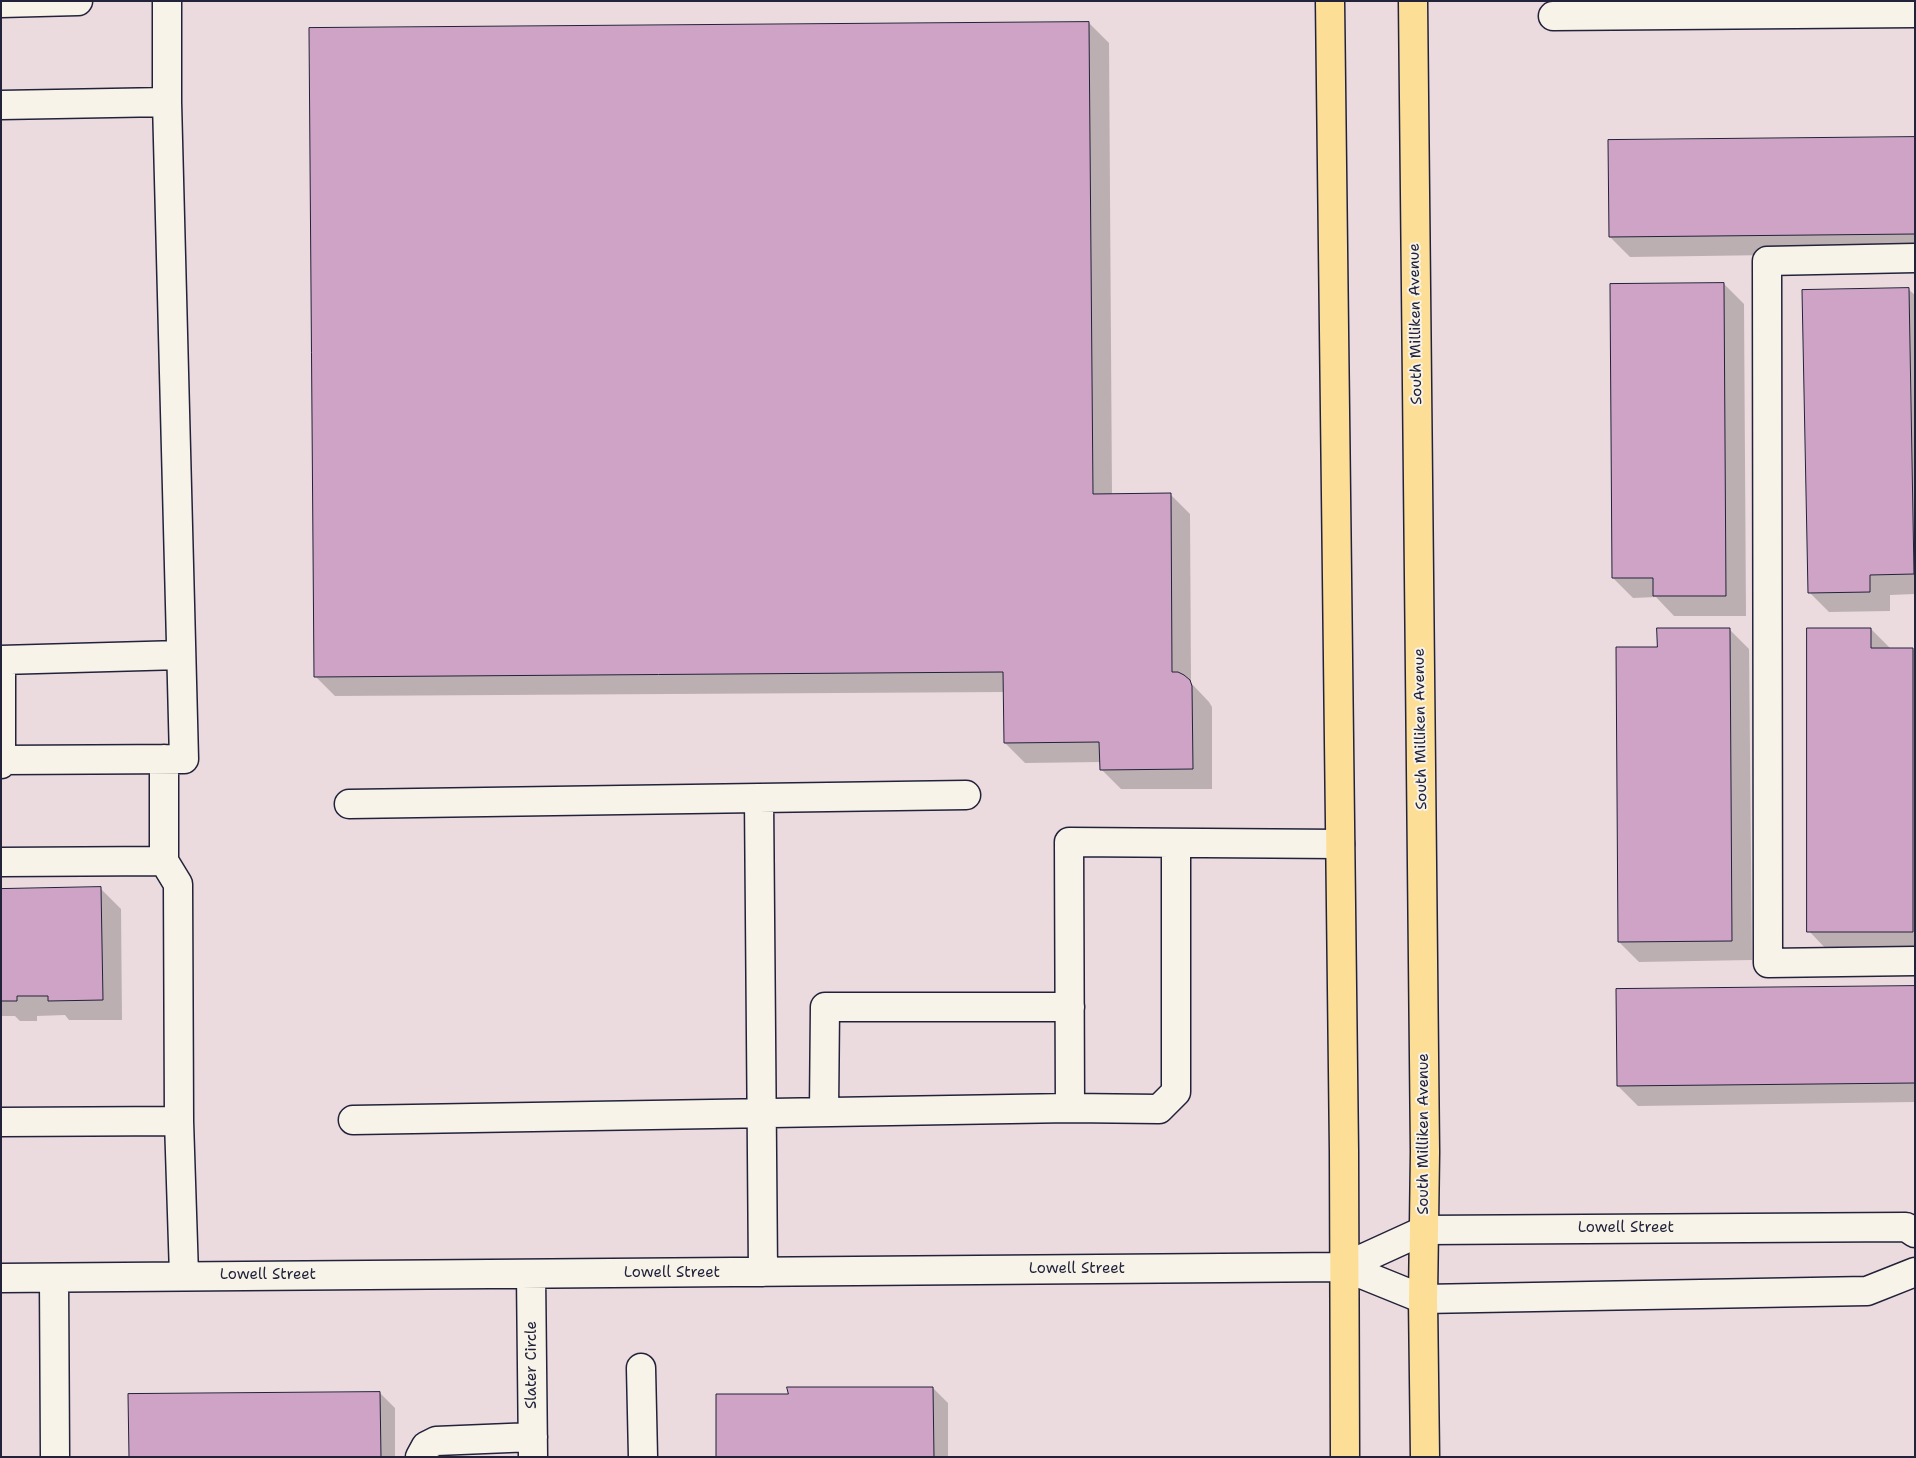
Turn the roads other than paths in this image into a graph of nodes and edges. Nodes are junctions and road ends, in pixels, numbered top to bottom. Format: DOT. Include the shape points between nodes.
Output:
graph roads {
  1 [pos="78,1"];
  2 [pos="167,1"];
  3 [pos="1330,1"];
  4 [pos="1413,1"];
  5 [pos="1,3"];
  6 [pos="1915,13"];
  7 [pos="1553,16"];
  8 [pos="167,102"];
  9 [pos="1,105"];
  10 [pos="1915,258"];
  11 [pos="181,655"];
  12 [pos="164,759"];
  13 [pos="1,760"];
  14 [pos="1,764"];
  15 [pos="966,795"];
  16 [pos="759,798"];
  17 [pos="349,804"];
  18 [pos="1176,843"];
  19 [pos="1340,844"];
  20 [pos="164,861"];
  21 [pos="1,862"];
  22 [pos="1915,961"];
  23 [pos="1070,1007"];
  24 [pos="1070,1108"];
  25 [pos="824,1111"];
  26 [pos="761,1112"];
  27 [pos="353,1120"];
  28 [pos="179,1121"];
  29 [pos="1,1122"];
  30 [pos="1425,1230"];
  31 [pos="1915,1233"];
  32 [pos="1344,1267"];
  33 [pos="762,1272"];
  34 [pos="1915,1272"];
  35 [pos="531,1274"];
  36 [pos="184,1276"];
  37 [pos="1,1278"];
  38 [pos="54,1278"];
  39 [pos="1423,1299"];
  40 [pos="641,1368"];
  41 [pos="533,1447"];
  42 [pos="55,1457"];
  43 [pos="420,1457"];
  44 [pos="643,1457"];
  45 [pos="1345,1457"];
  46 [pos="1425,1457"];
  1 -- 5 [label="street"];
  2 -- 8 [label="street"];
  3 -- 19 [label="main road"];
  4 -- 30 [label="main road, South Milliken Avenue"];
  6 -- 7 [label="street"];
  8 -- 9 [label="street"];
  8 -- 11 [label="street"];
  10 -- 22 [label="street" via="1767,261 1768,964"];
  11 -- 12 [label="street" via="184,759"];
  11 -- 13 [label="street" via="2,660"];
  12 -- 13 [label="street"];
  12 -- 20 [label="street"];
  13 -- 14 [label="street"];
  15 -- 16 [label="street"];
  16 -- 17 [label="street"];
  16 -- 26 [label="street"];
  18 -- 19 [label="street"];
  18 -- 23 [label="street" via="1069,842"];
  18 -- 24 [label="street" via="1176,1092 1159,1109"];
  19 -- 32 [label="main road"];
  20 -- 21 [label="street"];
  20 -- 28 [label="street" via="178,884"];
  23 -- 24 [label="street"];
  23 -- 25 [label="street" via="824,1007"];
  24 -- 25 [label="street"];
  25 -- 26 [label="street"];
  26 -- 27 [label="street"];
  26 -- 33 [label="street"];
  28 -- 29 [label="street"];
  28 -- 36 [label="street"];
  30 -- 31 [label="street, Lowell Street" via="1906,1227"];
  30 -- 32 [label="street, Lowell Street"];
  30 -- 39 [label="main road, South Milliken Avenue"];
  32 -- 33 [label="street, Lowell Street"];
  32 -- 39 [label="street, Lowell Street"];
  32 -- 45 [label="main road"];
  33 -- 35 [label="street, Lowell Street"];
  34 -- 39 [label="street, Lowell Street" via="1867,1291"];
  35 -- 36 [label="street, Lowell Street"];
  35 -- 41 [label="street, Slater Circle"];
  36 -- 38 [label="street, Lowell Street"];
  37 -- 38 [label="street, Lowell Street"];
  38 -- 42 [label="street"];
  39 -- 46 [label="main road, South Milliken Avenue"];
  40 -- 44 [label="street"];
  41 -- 43 [label="street" via="436,1441 426,1446"];
}
